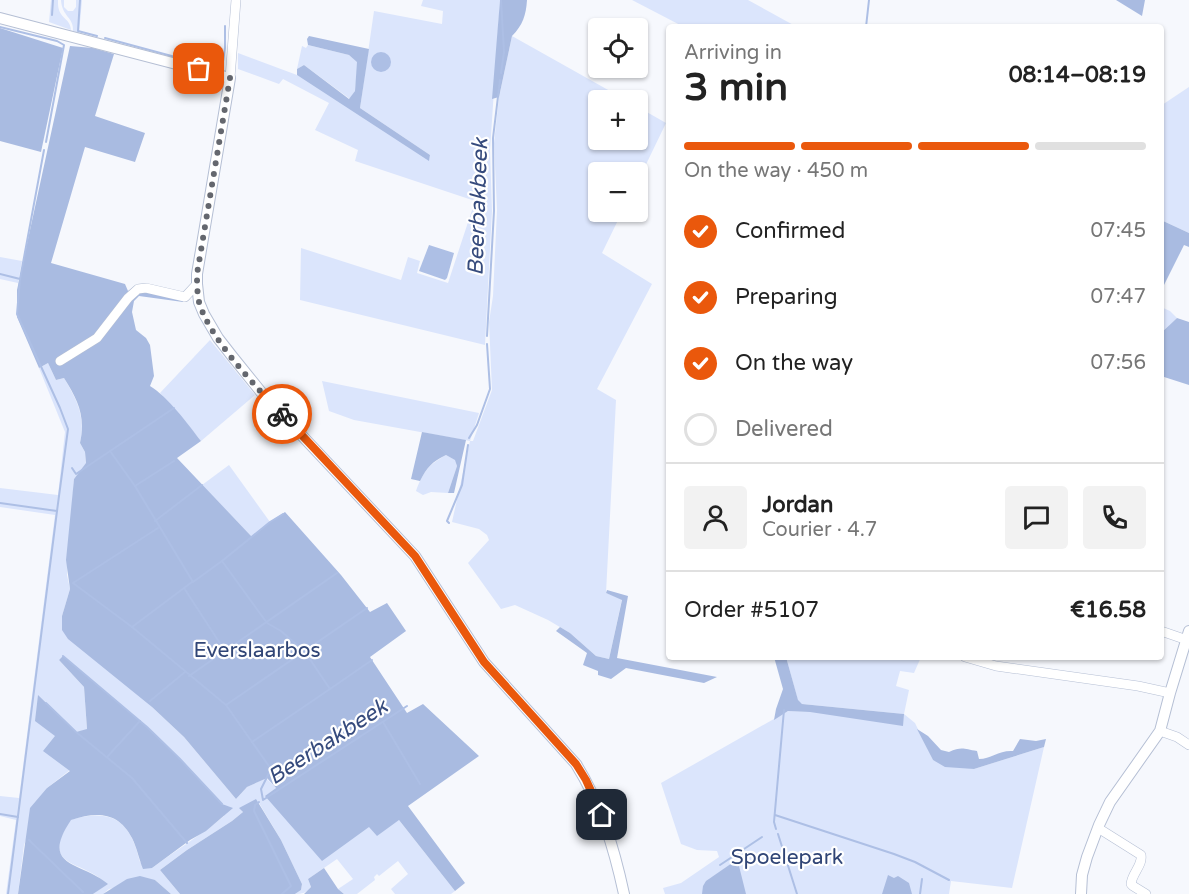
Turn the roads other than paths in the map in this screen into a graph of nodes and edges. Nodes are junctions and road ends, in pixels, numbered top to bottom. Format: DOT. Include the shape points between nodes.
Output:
graph roads {
  1 [pos="236,0"];
  2 [pos="0,18"];
  3 [pos="230,78"];
  4 [pos="196,284"];
  5 [pos="185,297"];
  6 [pos="199,302"];
  7 [pos="60,361"];
  8 [pos="1164,632"];
  9 [pos="1188,636"];
  10 [pos="971,660"];
  11 [pos="1170,693"];
  12 [pos="1160,731"];
  13 [pos="1189,745"];
  14 [pos="1098,828"];
  15 [pos="624,894"];
  16 [pos="1081,894"];
  17 [pos="1146,894"];
  1 -- 3 [label="street"];
  2 -- 3 [label="street"];
  3 -- 4 [label="street"];
  4 -- 5 [label="street"];
  4 -- 6 [label="street"];
  5 -- 6 [label="street"];
  5 -- 7 [label="street" via="146,288 138,290 97,338"];
  6 -- 15 [label="street" via="218,338 246,375 415,556 484,662 576,764 602,815"];
  8 -- 9 [label="street"];
  9 -- 11 [label="street"];
  10 -- 11 [label="street"];
  11 -- 12 [label="street"];
  12 -- 13 [label="street"];
  12 -- 14 [label="street" via="1110,802"];
  14 -- 16 [label="street" via="1082,875"];
  14 -- 17 [label="street" via="1141,855 1131,884"];
}
